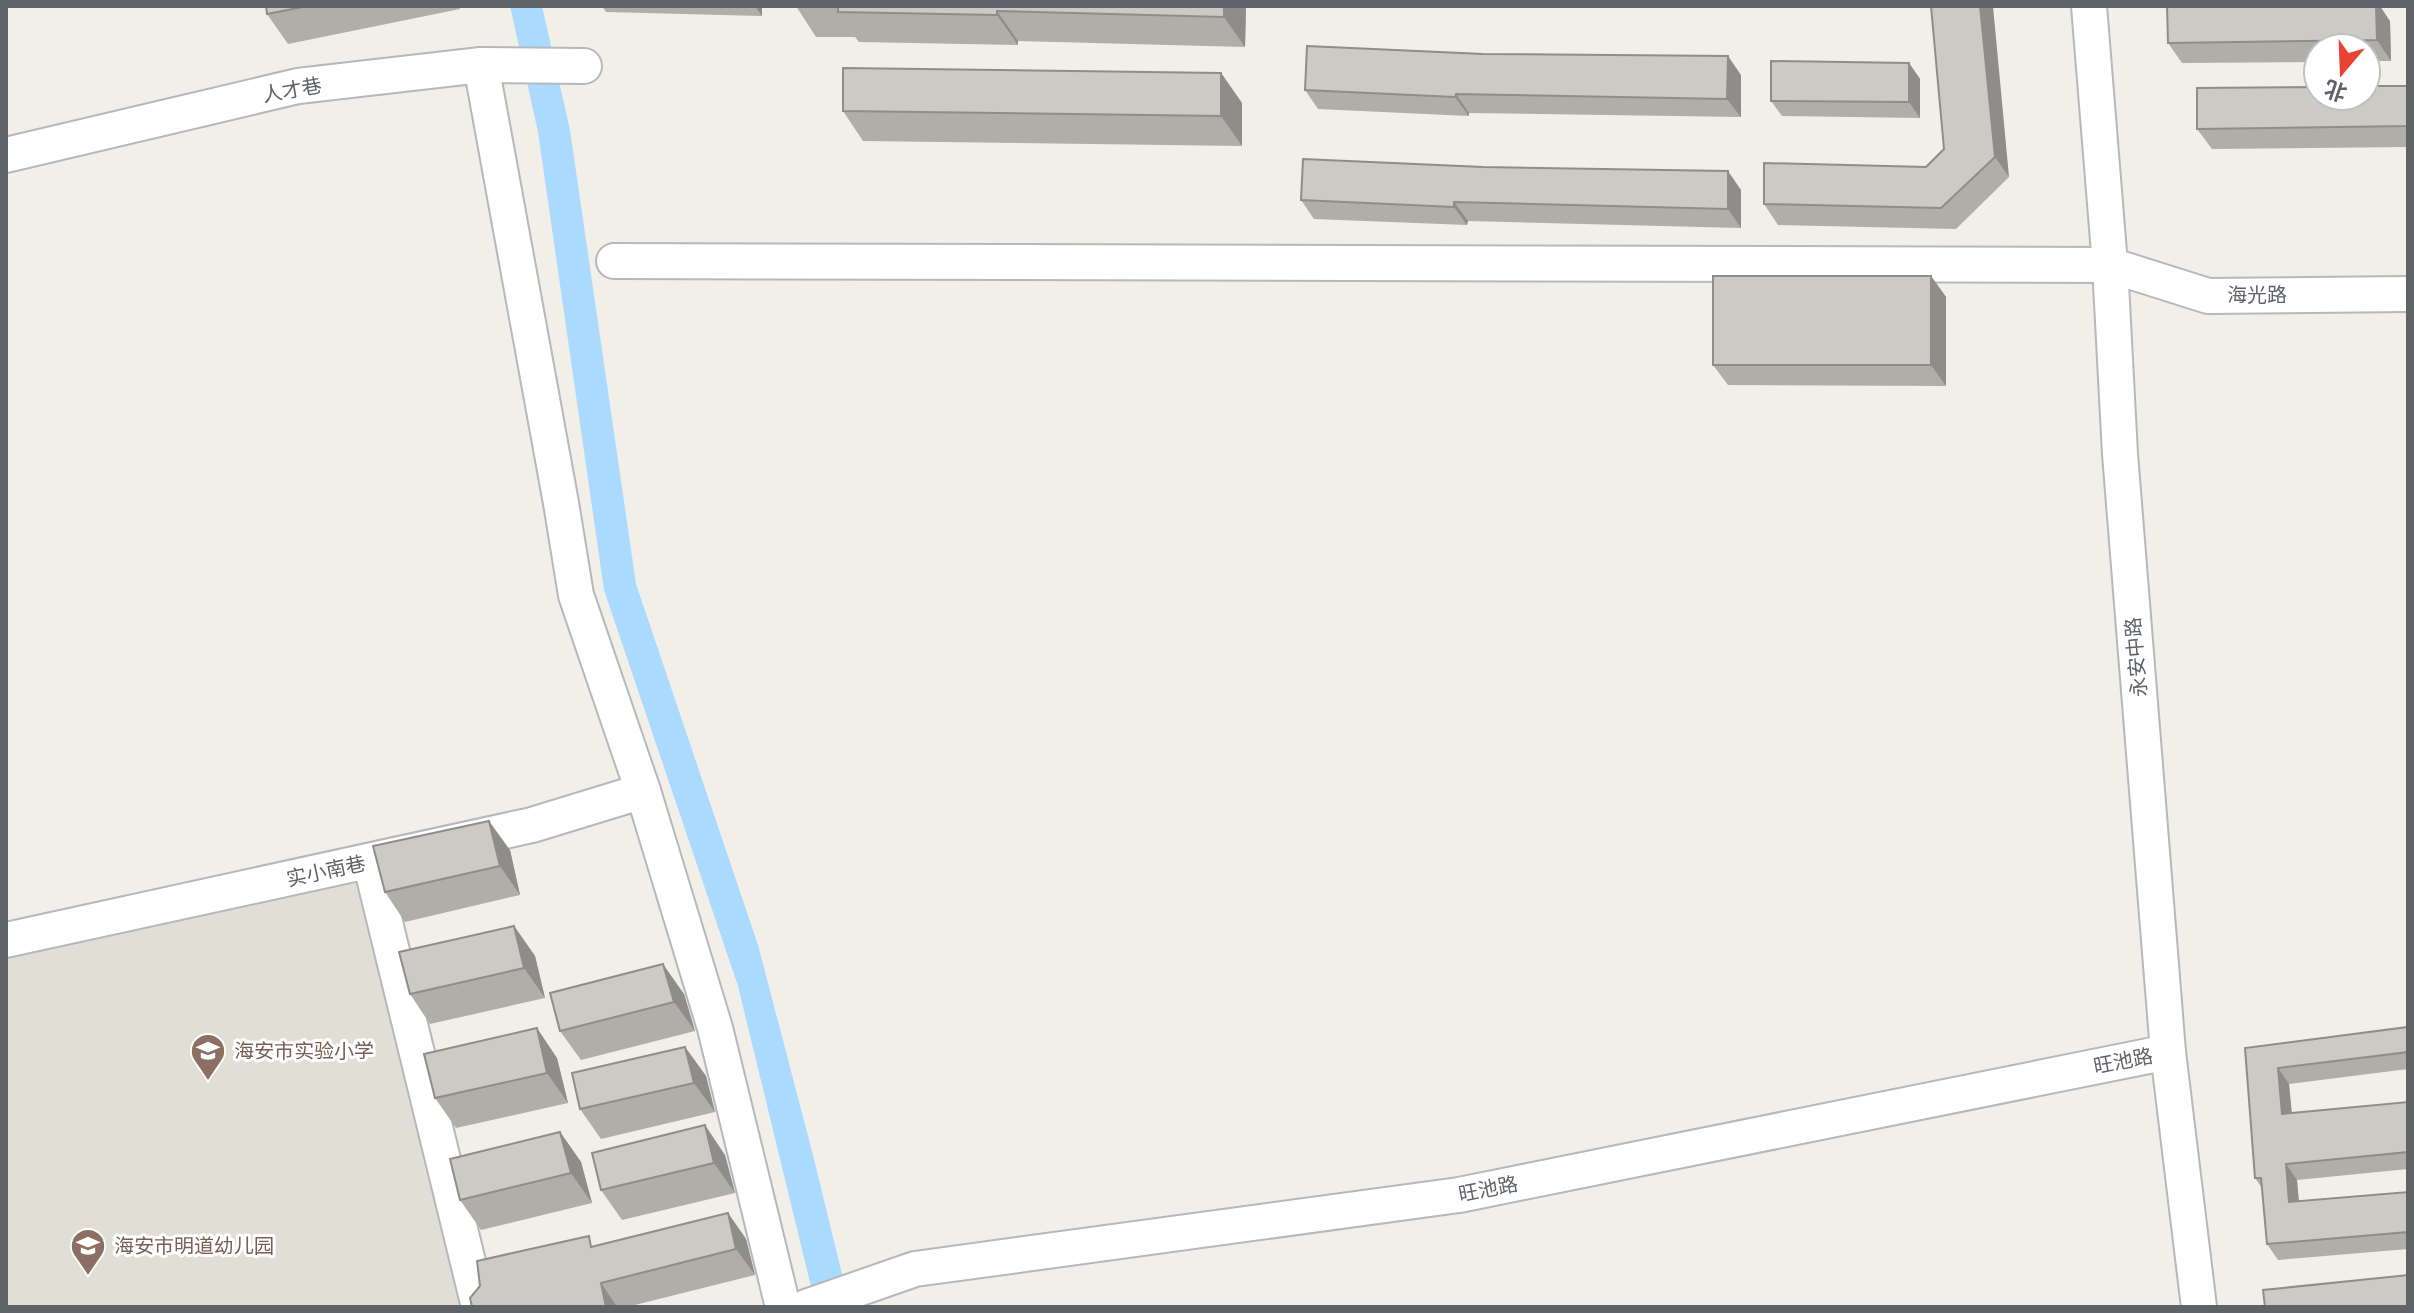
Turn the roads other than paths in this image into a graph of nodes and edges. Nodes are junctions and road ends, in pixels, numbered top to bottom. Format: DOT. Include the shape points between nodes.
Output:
graph roads {
  1 [pos="2089,6"];
  2 [pos="489,66"];
  3 [pos="578,66"];
  4 [pos="6,155"];
  5 [pos="614,261"];
  6 [pos="2110,265"];
  7 [pos="2408,294"];
  8 [pos="643,791"];
  9 [pos="370,861"];
  10 [pos="6,940"];
  11 [pos="2168,1052"];
  12 [pos="479,1307"];
  13 [pos="783,1307"];
  14 [pos="806,1307"];
  15 [pos="2199,1307"];
  1 -- 6 [label="street, 永安中路"];
  2 -- 3 [label="street, 人才巷"];
  2 -- 4 [label="street, 人才巷" via="298,86"];
  2 -- 8 [label="street" via="576,595"];
  5 -- 6 [label="street, 海光路"];
  6 -- 7 [label="street, 海光路" via="2208,296"];
  6 -- 11 [label="street, 永安中路"];
  8 -- 9 [label="street, 实小南巷" via="532,825"];
  8 -- 13 [label="street" via="715,1028"];
  9 -- 10 [label="street, 实小南巷"];
  9 -- 12 [label="street"];
  11 -- 14 [label="street, 旺池路" via="1459,1195 915,1269"];
  11 -- 15 [label="street, 永安中路"];
}
